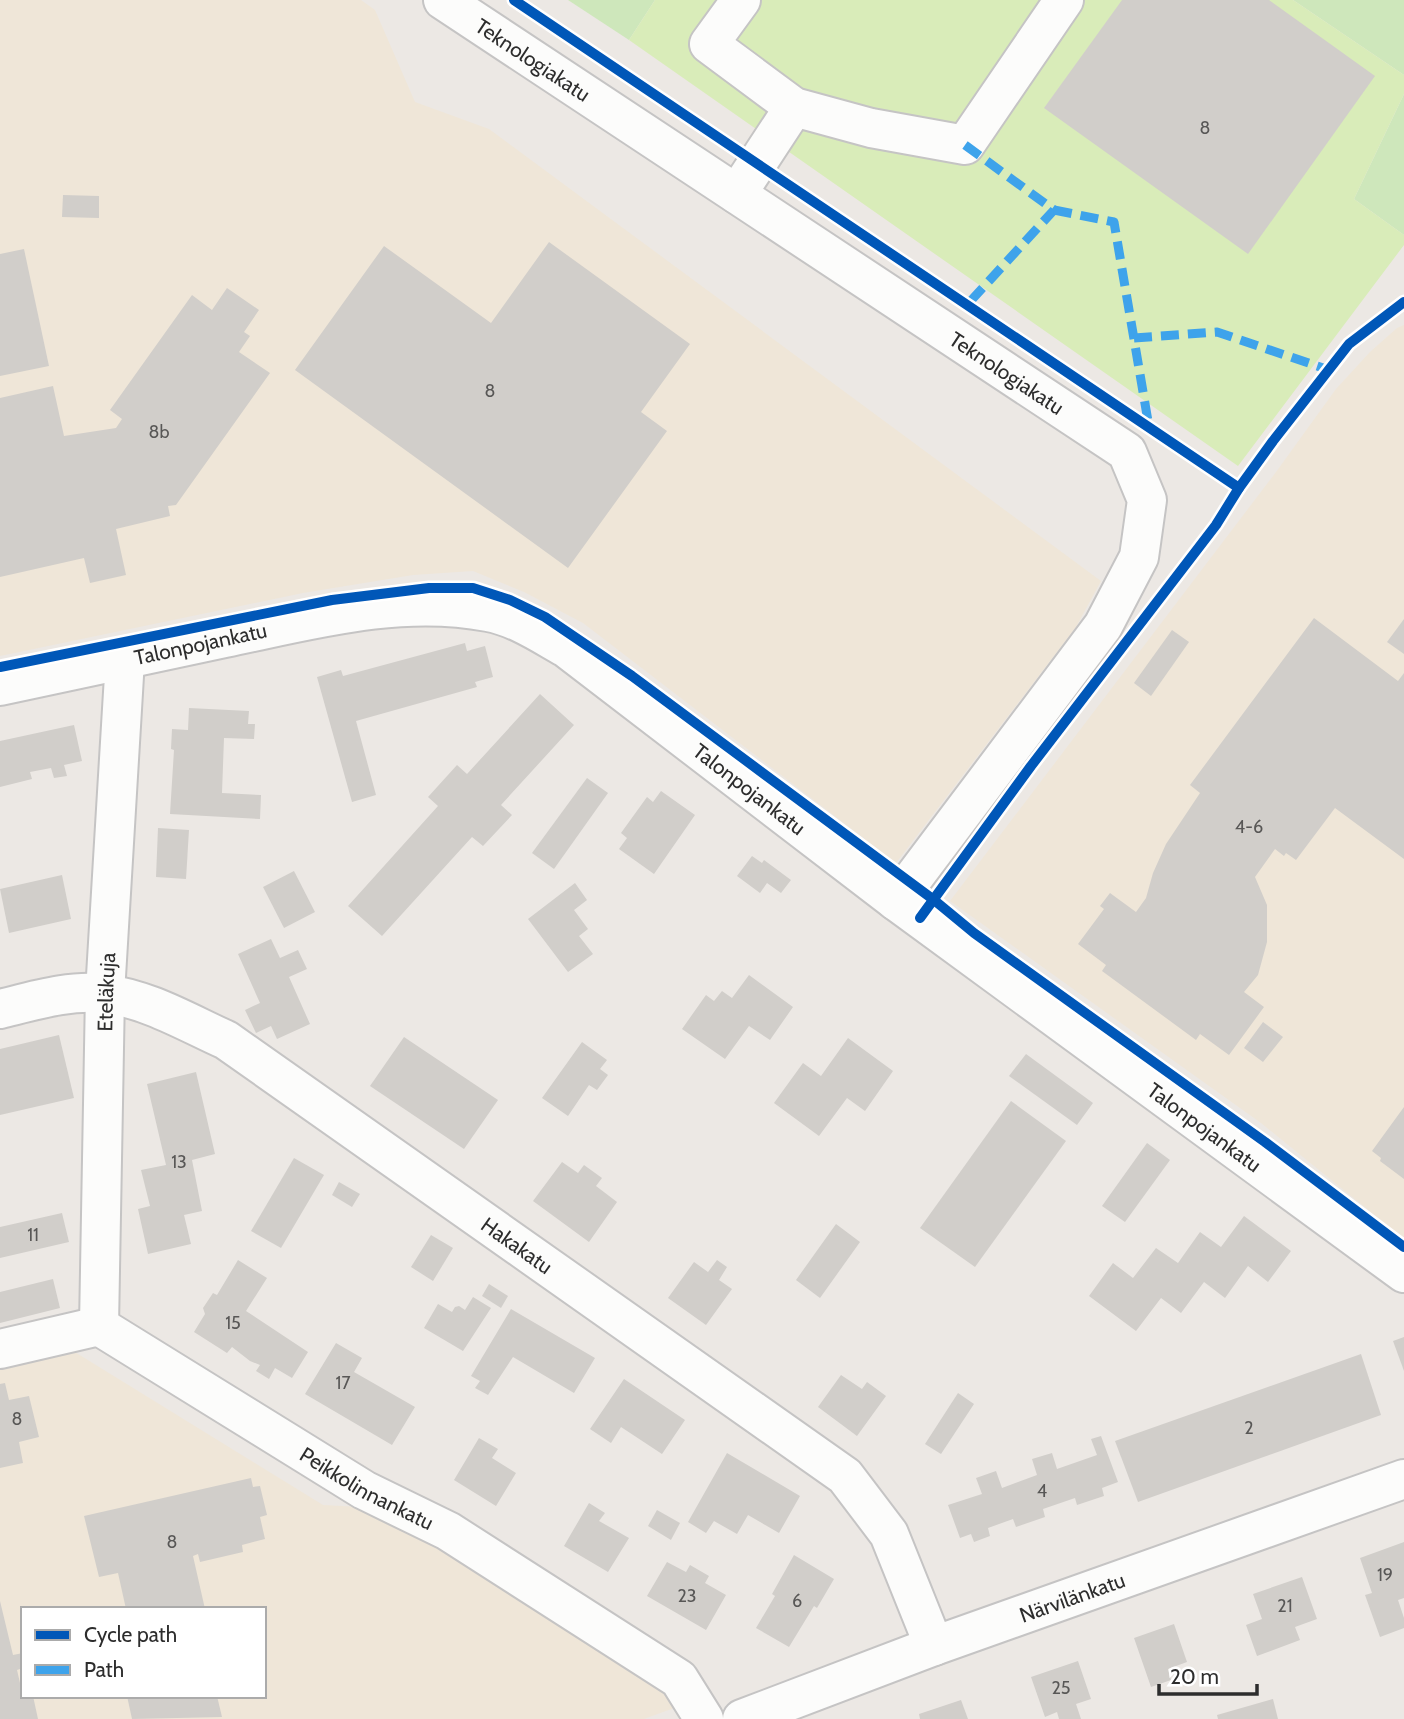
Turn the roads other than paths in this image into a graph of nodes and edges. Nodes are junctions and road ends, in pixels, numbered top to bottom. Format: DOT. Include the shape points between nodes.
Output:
graph roads {
  1 [pos="443,0"];
  2 [pos="741,0"];
  3 [pos="1064,0"];
  4 [pos="794,107"];
  5 [pos="737,194"];
  6 [pos="125,659"];
  7 [pos="0,686"];
  8 [pos="896,901"];
  9 [pos="105,993"];
  10 [pos="0,1009"];
  11 [pos="1404,1273"];
  12 [pos="99,1326"];
  13 [pos="0,1349"];
  14 [pos="1404,1479"];
  15 [pos="934,1646"];
  16 [pos="704,1719"];
  17 [pos="742,1719"];
  1 -- 5 [label="street, Teknologiakatu"];
  2 -- 4 [label="street" via="709,44"];
  3 -- 4 [label="street" via="965,145 871,128"];
  4 -- 5 [label="street"];
  5 -- 8 [label="street, Teknologiakatu" via="1128,452 1147,500 1139,557 1103,626"];
  6 -- 7 [label="street, Talonpojankatu"];
  6 -- 8 [label="street, Talonpojankatu" via="331,615 404,605 491,612 566,648"];
  6 -- 9 [label="street, Eteläkuja"];
  8 -- 11 [label="street, Talonpojankatu"];
  9 -- 10 [label="street, Hakakatu" via="74,994"];
  9 -- 12 [label="street, Eteläkuja"];
  9 -- 15 [label="street, Hakakatu" via="136,1000 226,1040 845,1476 888,1534"];
  12 -- 13 [label="street"];
  12 -- 16 [label="street, Peikkolinnankatu" via="364,1490 448,1531 679,1679"];
  14 -- 15 [label="street, Närvilänkatu"];
  15 -- 17 [label="street, Närvilänkatu"];
}
